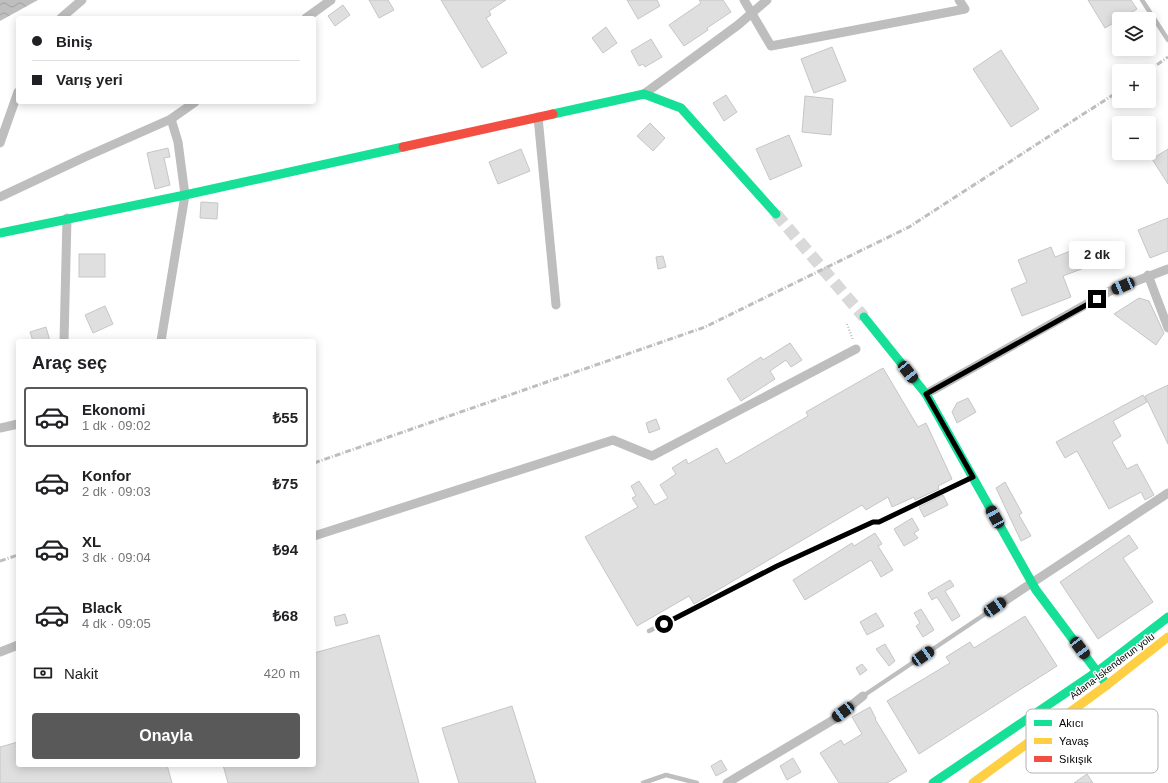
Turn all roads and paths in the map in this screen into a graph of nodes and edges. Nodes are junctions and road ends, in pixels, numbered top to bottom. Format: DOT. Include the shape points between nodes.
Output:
graph roads {
  1 [pos="82,0"];
  2 [pos="331,0"];
  3 [pos="744,0"];
  4 [pos="767,0"];
  5 [pos="959,0"];
  6 [pos="1142,0"];
  7 [pos="751,12"];
  8 [pos="63,16"];
  9 [pos="309,16"];
  10 [pos="1168,40"];
  11 [pos="644,94"];
  12 [pos="16,98"];
  13 [pos="192,104"];
  14 [pos="538,117"];
  15 [pos="171,119"];
  16 [pos="0,143"];
  17 [pos="185,195"];
  18 [pos="0,197"];
  19 [pos="776,214"];
  20 [pos="67,218"];
  21 [pos="0,233"];
  22 [pos="1168,268"];
  23 [pos="1148,275"];
  24 [pos="556,305"];
  25 [pos="864,317"];
  26 [pos="847,324"];
  27 [pos="1168,328"];
  28 [pos="64,339"];
  29 [pos="161,339"];
  30 [pos="856,349"];
  31 [pos="926,394"];
  32 [pos="16,424"];
  33 [pos="0,428"];
  34 [pos="973,477"];
  35 [pos="1168,493"];
  36 [pos="316,535"];
  37 [pos="1032,583"];
  38 [pos="1006,600"];
  39 [pos="1168,617"];
  40 [pos="650,631"];
  41 [pos="1168,637"];
  42 [pos="16,646"];
  43 [pos="0,652"];
  44 [pos="1098,671"];
  45 [pos="1107,685"];
  46 [pos="864,696"];
  47 [pos="1042,709"];
  48 [pos="1074,709"];
  49 [pos="1026,720"];
  50 [pos="1026,744"];
  51 [pos="643,783"];
  52 [pos="696,783"];
  53 [pos="727,783"];
  54 [pos="933,783"];
  55 [pos="973,783"];
  1 -- 8 [label="street"];
  2 -- 9 [label="street"];
  3 -- 7 [label="street"];
  4 -- 7 [label="street"];
  5 -- 7 [label="street" via="964,9 771,46"];
  6 -- 10 [label="lane"];
  7 -- 11 [label="street" via="738,25"];
  11 -- 14 [label="main road"];
  11 -- 19 [label="main road" via="681,108"];
  12 -- 16 [label="street"];
  13 -- 15 [label="street"];
  14 -- 17 [label="main road"];
  14 -- 24 [label="street"];
  15 -- 17 [label="street" via="178,142"];
  15 -- 18 [label="street"];
  17 -- 20 [label="main road"];
  17 -- 29 [label="street"];
  20 -- 21 [label="main road"];
  20 -- 28 [label="street"];
  22 -- 23 [label="street"];
  23 -- 27 [label="street"];
  23 -- 31 [label="street" via="1110,292"];
  25 -- 31 [label="main road"];
  26 -- 30 [label="path"];
  30 -- 36 [label="street" via="652,456 613,440"];
  31 -- 34 [label="main road"];
  32 -- 33 [label="street"];
  34 -- 37 [label="main road"];
  34 -- 40 [label="lane" via="879,522 873,522 777,566"];
  35 -- 37 [label="street"];
  37 -- 38 [label="street"];
  37 -- 44 [label="main road"];
  38 -- 46 [label="lane"];
  39 -- 44 [label="main road"];
  41 -- 45 [label="main road, Adana-İskenderun yolu"];
  42 -- 43 [label="street"];
  44 -- 45 [label="main road"];
  44 -- 47 [label="main road"];
  45 -- 48 [label="main road, Adana-İskenderun yolu"];
  46 -- 53 [label="street" via="832,720"];
  49 -- 54 [label="main road"];
  50 -- 55 [label="main road, Adana-İskenderun yolu"];
  51 -- 52 [label="lane" via="666,775"];
}
